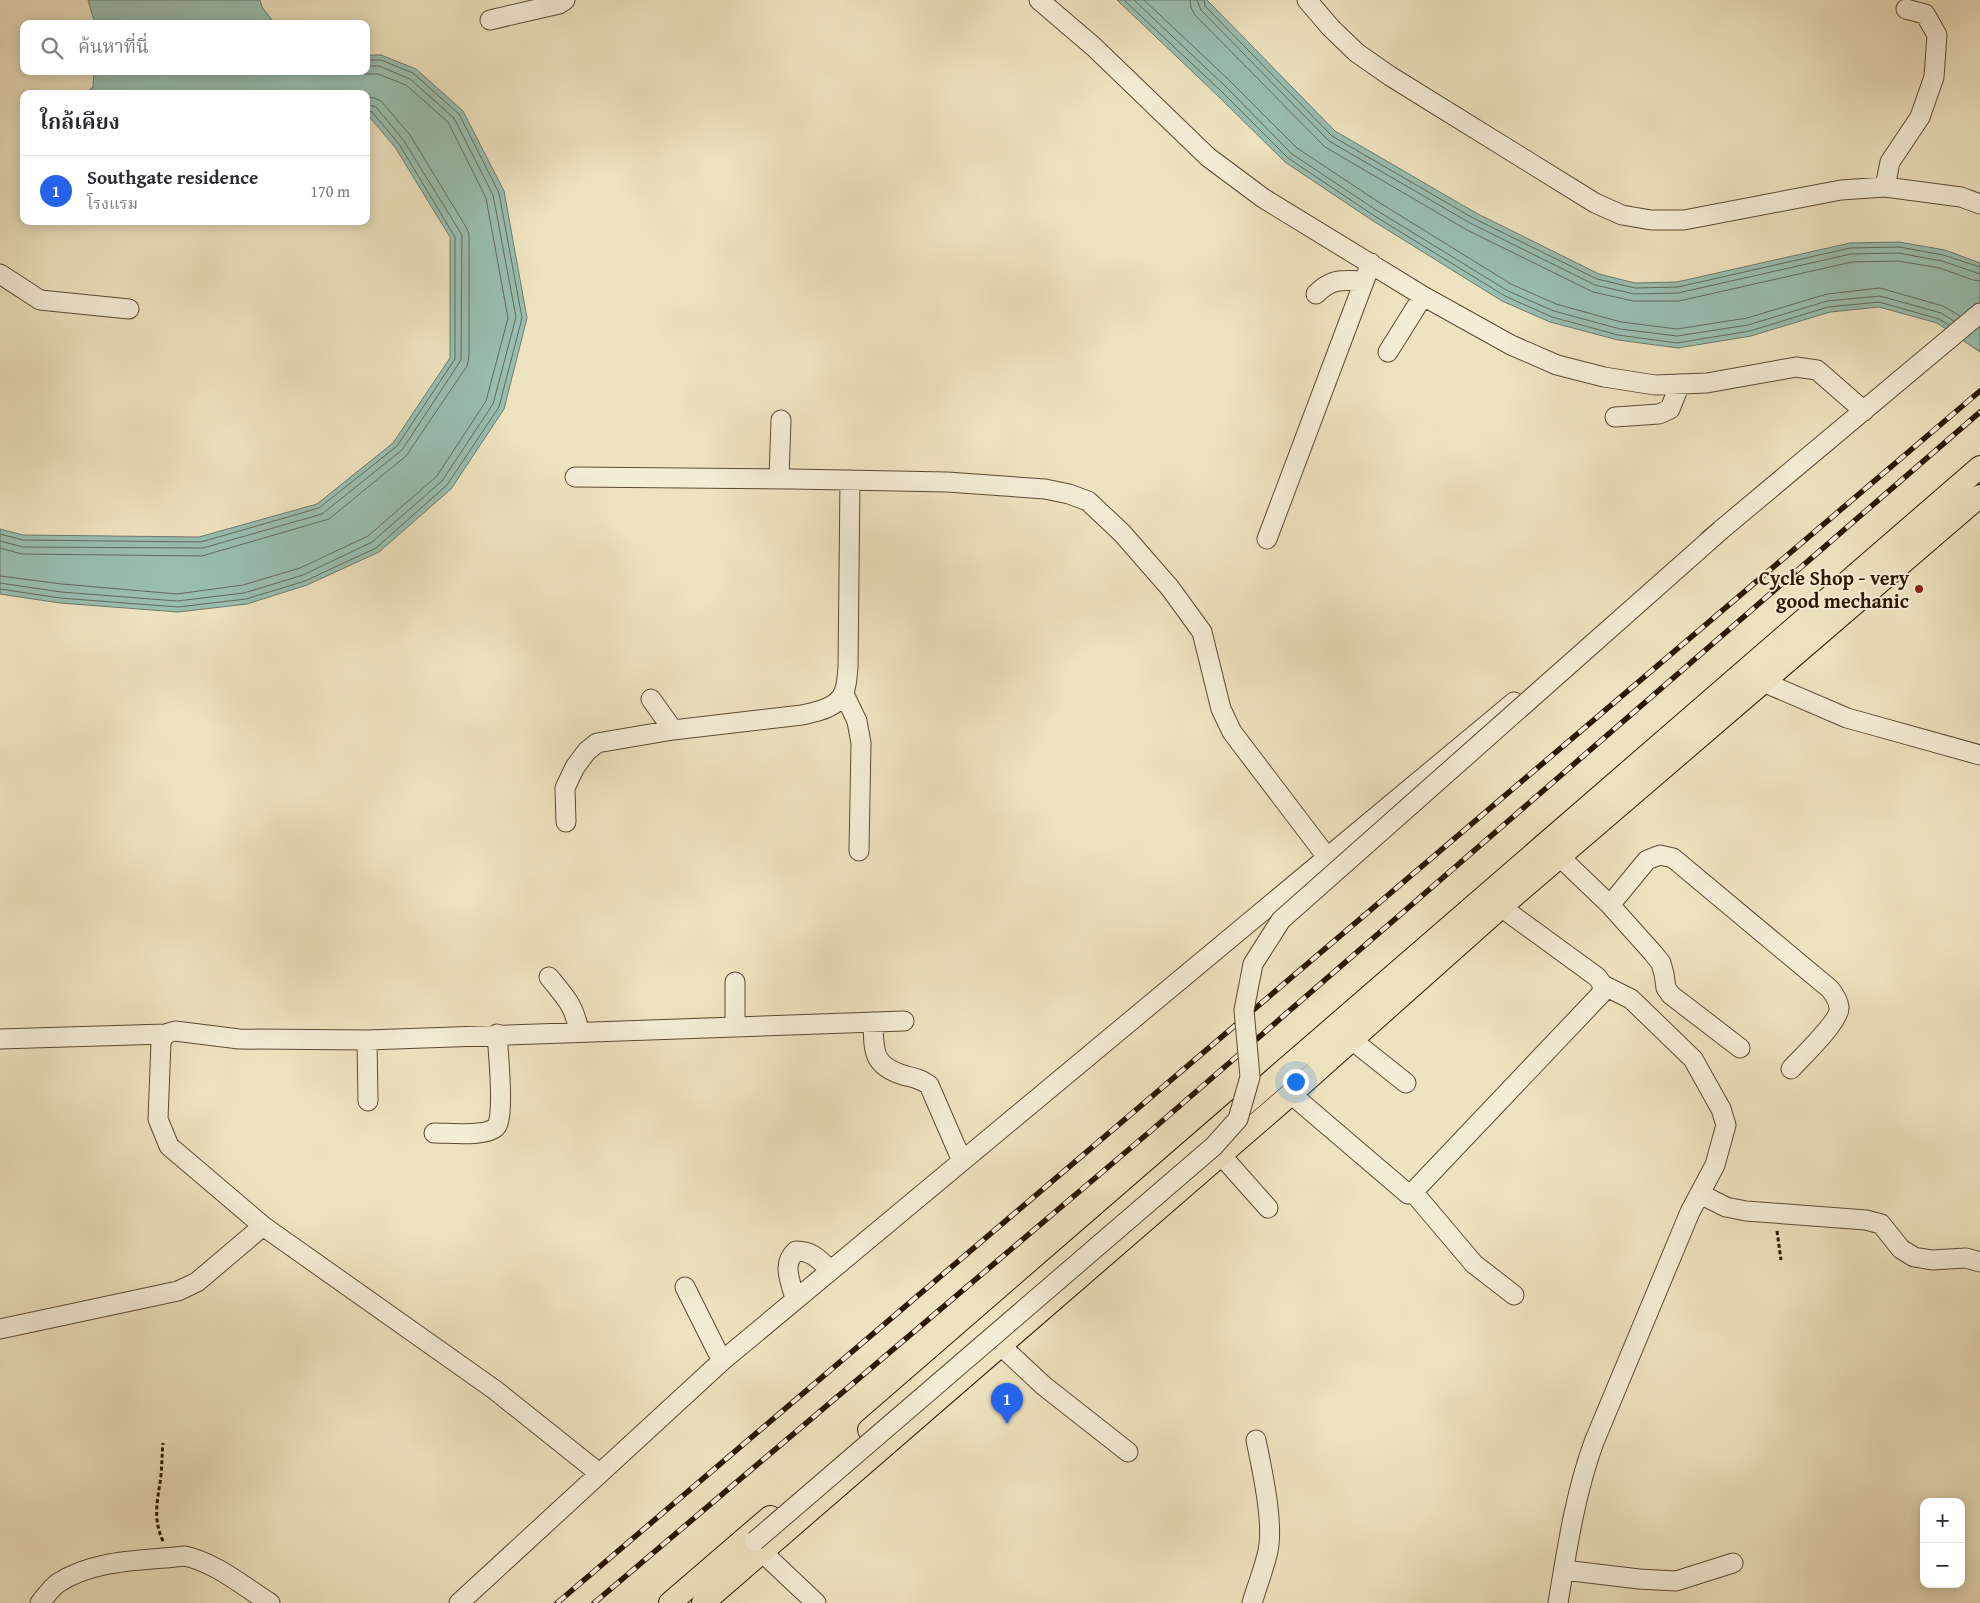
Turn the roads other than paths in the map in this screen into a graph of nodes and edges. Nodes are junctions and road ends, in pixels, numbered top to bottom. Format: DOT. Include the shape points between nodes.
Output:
graph roads {
  1 [pos="565,0"];
  2 [pos="1039,0"];
  3 [pos="1307,0"];
  4 [pos="1906,9"];
  5 [pos="490,20"];
  6 [pos="1885,187"];
  7 [pos="1980,204"];
  8 [pos="1371,263"];
  9 [pos="0,274"];
  10 [pos="1364,281"];
  11 [pos="1316,294"];
  12 [pos="1423,296"];
  13 [pos="129,309"];
  14 [pos="1980,314"];
  15 [pos="1388,352"];
  16 [pos="1680,384"];
  17 [pos="1864,411"];
  18 [pos="1615,418"];
  19 [pos="781,420"];
  20 [pos="1980,467"];
  21 [pos="575,477"];
  22 [pos="779,478"];
  23 [pos="850,480"];
  24 [pos="1977,503"];
  25 [pos="1721,530"];
  26 [pos="1267,539"];
  27 [pos="1763,682"];
  28 [pos="844,694"];
  29 [pos="651,700"];
  30 [pos="674,730"];
  31 [pos="1980,755"];
  32 [pos="566,822"];
  33 [pos="1554,850"];
  34 [pos="859,851"];
  35 [pos="1327,857"];
  36 [pos="1610,905"];
  37 [pos="1501,908"];
  38 [pos="549,977"];
  39 [pos="735,982"];
  40 [pos="1603,985"];
  41 [pos="904,1021"];
  42 [pos="873,1022"];
  43 [pos="736,1027"];
  44 [pos="579,1032"];
  45 [pos="165,1034"];
  46 [pos="497,1034"];
  47 [pos="0,1039"];
  48 [pos="367,1040"];
  49 [pos="1352,1040"];
  50 [pos="1740,1048"];
  51 [pos="1791,1069"];
  52 [pos="1406,1083"];
  53 [pos="1291,1094"];
  54 [pos="368,1101"];
  55 [pos="434,1133"];
  56 [pos="1221,1155"];
  57 [pos="962,1161"];
  58 [pos="1413,1192"];
  59 [pos="1700,1194"];
  60 [pos="1268,1208"];
  61 [pos="263,1226"];
  62 [pos="1980,1262"];
  63 [pos="830,1270"];
  64 [pos="685,1286"];
  65 [pos="1514,1295"];
  66 [pos="795,1299"];
  67 [pos="0,1329"];
  68 [pos="1000,1345"];
  69 [pos="722,1361"];
  70 [pos="1256,1440"];
  71 [pos="1128,1452"];
  72 [pos="599,1473"];
  73 [pos="758,1547"];
  74 [pos="736,1560"];
  75 [pos="1733,1563"];
  76 [pos="1564,1570"];
  77 [pos="40,1603"];
  78 [pos="270,1603"];
  79 [pos="459,1603"];
  80 [pos="670,1603"];
  81 [pos="703,1603"];
  82 [pos="816,1603"];
  83 [pos="1252,1603"];
  84 [pos="1558,1603"];
  1 -- 5 [label="street"];
  2 -- 8 [label="street" via="1094,47 1208,157 1263,198"];
  3 -- 6 [label="street" via="1357,53 1390,76 1622,216 1684,220 1841,190"];
  4 -- 6 [label="street" via="1925,14 1937,35 1934,77 1920,117 1890,162"];
  6 -- 7 [label="street" via="1962,197"];
  8 -- 10 [label="street"];
  8 -- 12 [label="street"];
  9 -- 13 [label="street" via="40,300"];
  10 -- 11 [label="street" via="1326,283"];
  10 -- 26 [label="street"];
  12 -- 15 [label="street"];
  12 -- 16 [label="street" via="1511,345 1557,365 1621,380 1655,385"];
  14 -- 17 [label="street"];
  16 -- 17 [label="street" via="1707,383 1796,367 1817,370"];
  16 -- 18 [label="street" via="1670,408 1659,414"];
  17 -- 25 [label="street"];
  19 -- 22 [label="street"];
  20 -- 33 [label="main road"];
  21 -- 22 [label="street"];
  22 -- 23 [label="street"];
  23 -- 28 [label="street" via="848,668"];
  23 -- 35 [label="street" via="1045,489 1088,501 1128,539 1202,632 1221,709 1232,732"];
  24 -- 27 [label="main road"];
  25 -- 35 [label="street"];
  25 -- 73 [label="street, bridge" via="1281,920 1253,964 1244,1010 1250,1077 1238,1119 1214,1146"];
  27 -- 31 [label="street" via="1847,718"];
  27 -- 33 [label="main road"];
  28 -- 30 [label="street" via="820,711 802,715"];
  28 -- 34 [label="street" via="857,721 861,743"];
  29 -- 30 [label="street"];
  30 -- 32 [label="street" via="597,743 587,751 565,788"];
  33 -- 36 [label="street"];
  33 -- 37 [label="main road"];
  33 -- 74 [label="main road"];
  35 -- 57 [label="street"];
  36 -- 50 [label="street" via="1661,963 1666,988 1671,995"];
  36 -- 51 [label="street" via="1647,860 1660,855 1673,858 1830,989 1840,1008 1836,1019"];
  37 -- 40 [label="street" via="1597,976"];
  37 -- 49 [label="main road"];
  38 -- 44 [label="street" via="571,1003"];
  39 -- 43 [label="street"];
  40 -- 58 [label="street" via="1601,994"];
  40 -- 59 [label="street" via="1631,999 1693,1059 1721,1109 1726,1125 1722,1145"];
  41 -- 42 [label="street"];
  42 -- 43 [label="street"];
  42 -- 57 [label="street" via="874,1050 879,1063 929,1085"];
  43 -- 44 [label="street"];
  44 -- 46 [label="street"];
  45 -- 47 [label="street"];
  45 -- 48 [label="street" via="175,1031 239,1039"];
  45 -- 61 [label="street" via="158,1120 169,1146"];
  46 -- 48 [label="street"];
  46 -- 55 [label="street" via="501,1106 496,1128 483,1133"];
  48 -- 54 [label="street"];
  49 -- 52 [label="street"];
  49 -- 53 [label="main road"];
  53 -- 56 [label="main road"];
  53 -- 58 [label="street" via="1408,1194"];
  56 -- 60 [label="street"];
  56 -- 68 [label="main road"];
  57 -- 63 [label="street"];
  58 -- 65 [label="street" via="1474,1264"];
  59 -- 62 [label="street" via="1726,1207 1746,1211 1866,1220 1881,1224 1901,1249 1914,1257 1932,1260 1966,1258"];
  59 -- 76 [label="street" via="1594,1442 1584,1472"];
  61 -- 67 [label="street" via="197,1282 178,1291"];
  61 -- 72 [label="street" via="495,1390"];
  63 -- 66 [label="street"];
  63 -- 66 [label="street" via="807,1251 796,1251 787,1263"];
  64 -- 69 [label="street"];
  66 -- 69 [label="street"];
  68 -- 71 [label="street" via="1044,1386"];
  68 -- 73 [label="main road"];
  69 -- 72 [label="street"];
  70 -- 83 [label="street" via="1265,1483 1268,1550"];
  72 -- 79 [label="street"];
  73 -- 74 [label="main road"];
  73 -- 82 [label="street"];
  74 -- 80 [label="main road"];
  74 -- 81 [label="main road"];
  75 -- 76 [label="street" via="1676,1580"];
  76 -- 84 [label="street"];
  77 -- 78 [label="street" via="56,1584 78,1572 108,1564 185,1556 213,1566"];
}
